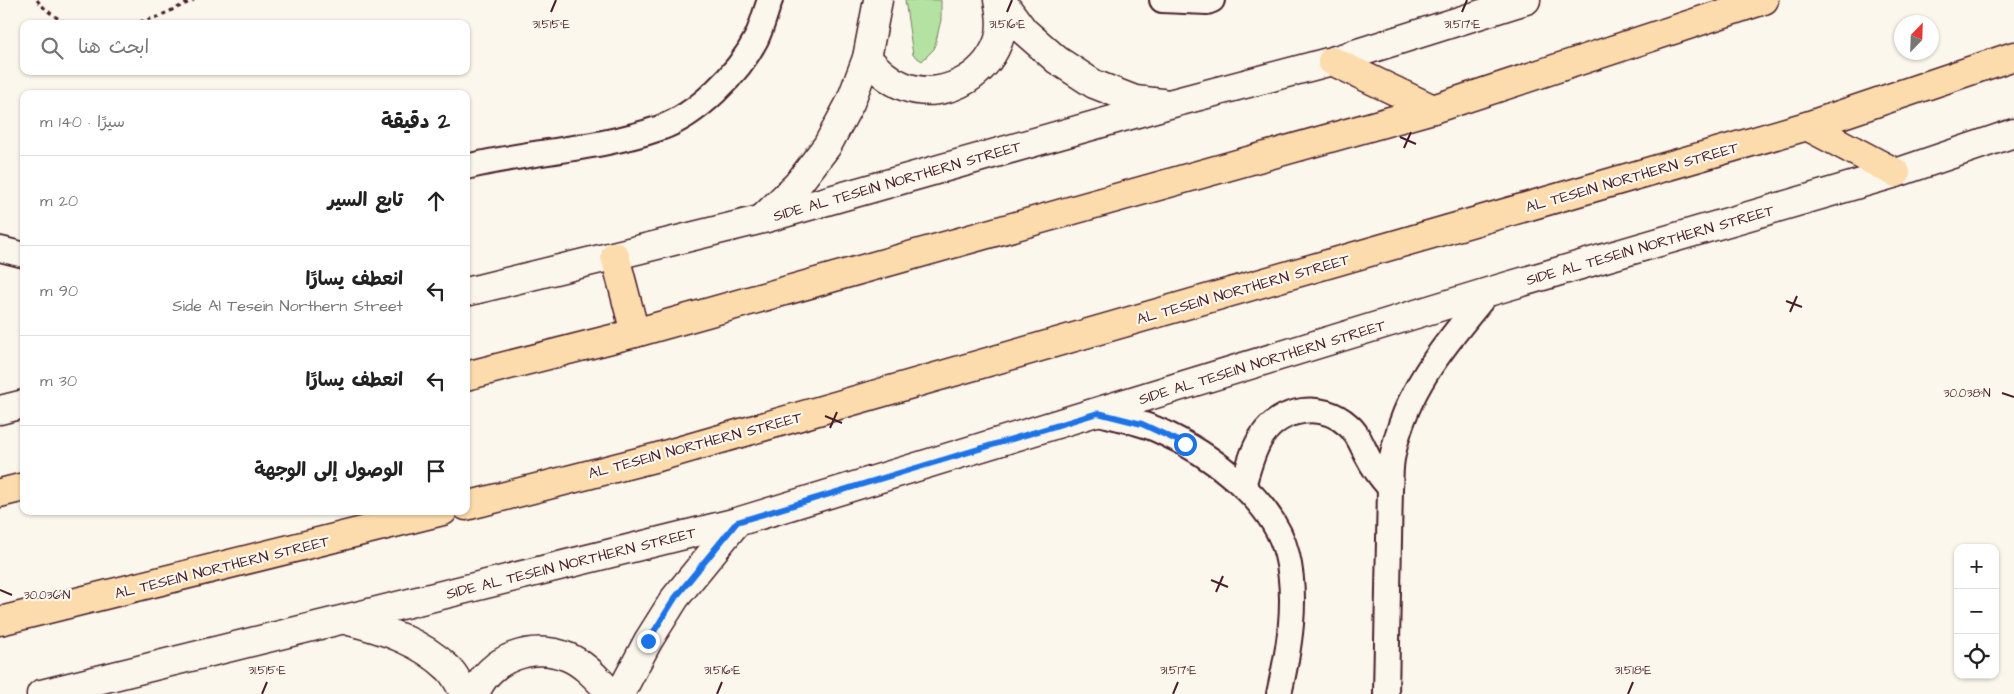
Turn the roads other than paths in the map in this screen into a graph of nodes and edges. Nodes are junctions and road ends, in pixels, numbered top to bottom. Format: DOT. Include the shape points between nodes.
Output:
graph roads {
  1 [pos="770,0"];
  2 [pos="878,0"];
  3 [pos="1000,0"];
  4 [pos="1162,0"];
  5 [pos="1212,0"];
  6 [pos="1526,0"];
  7 [pos="1764,0"];
  8 [pos="2014,56"];
  9 [pos="867,58"];
  10 [pos="1332,61"];
  11 [pos="1169,104"];
  12 [pos="1433,109"];
  13 [pos="1807,126"];
  14 [pos="2014,133"];
  15 [pos="470,166"];
  16 [pos="1896,173"];
  17 [pos="763,219"];
  18 [pos="615,256"];
  19 [pos="470,291"];
  20 [pos="1488,292"];
  21 [pos="636,333"];
  22 [pos="470,375"];
  23 [pos="20,405"];
  24 [pos="0,410"];
  25 [pos="1098,413"];
  26 [pos="1243,486"];
  27 [pos="20,488"];
  28 [pos="1390,488"];
  29 [pos="0,492"];
  30 [pos="470,505"];
  31 [pos="428,515"];
  32 [pos="737,522"];
  33 [pos="346,620"];
  34 [pos="0,622"];
  35 [pos="41,694"];
  36 [pos="465,694"];
  37 [pos="474,694"];
  38 [pos="612,694"];
  39 [pos="620,694"];
  40 [pos="1279,694"];
  41 [pos="1386,694"];
  1 -- 15 [label="street" via="756,39 732,76 700,106 661,127 594,145"];
  2 -- 9 [label="street"];
  3 -- 9 [label="street" via="1002,18 998,42 987,62 970,78 950,88 926,91 903,87 883,76"];
  3 -- 11 [label="street" via="1024,31 1094,84 1135,100"];
  4 -- 5 [label="street"];
  6 -- 10 [label="street, SIDE AL TESEIN NORTHERN STREET"];
  7 -- 12 [label="main road"];
  8 -- 13 [label="main road, AL TESEIN NORTHERN STREET"];
  9 -- 17 [label="street" via="850,103 827,146 797,185"];
  10 -- 11 [label="street, SIDE AL TESEIN NORTHERN STREET"];
  10 -- 12 [label="main road"];
  11 -- 17 [label="street, SIDE AL TESEIN NORTHERN STREET"];
  12 -- 21 [label="main road"];
  13 -- 16 [label="main road"];
  13 -- 30 [label="main road, AL TESEIN NORTHERN STREET" via="658,457"];
  14 -- 16 [label="street, SIDE AL TESEIN NORTHERN STREET"];
  16 -- 20 [label="street, SIDE AL TESEIN NORTHERN STREET"];
  17 -- 18 [label="street, SIDE AL TESEIN NORTHERN STREET"];
  18 -- 19 [label="street, SIDE AL TESEIN NORTHERN STREET"];
  18 -- 21 [label="main road"];
  20 -- 25 [label="street, SIDE AL TESEIN NORTHERN STREET"];
  20 -- 28 [label="street" via="1426,370 1412,398 1392,454"];
  21 -- 22 [label="main road"];
  23 -- 24 [label="street"];
  25 -- 26 [label="street" via="1142,424 1185,444 1210,459"];
  25 -- 32 [label="street, SIDE AL TESEIN NORTHERN STREET"];
  26 -- 28 [label="street" via="1260,438 1269,427 1280,418 1307,410 1335,416 1349,425"];
  26 -- 40 [label="street" via="1257,500 1276,529 1287,554 1291,629"];
  27 -- 29 [label="main road"];
  28 -- 41 [label="street"];
  31 -- 34 [label="main road, AL TESEIN NORTHERN STREET"];
  32 -- 33 [label="street, SIDE AL TESEIN NORTHERN STREET"];
  32 -- 39 [label="street" via="675,598"];
  33 -- 35 [label="street, SIDE AL TESEIN NORTHERN STREET"];
  33 -- 36 [label="street" via="383,629 418,646 449,668"];
  37 -- 38 [label="street" via="496,666 509,658 539,651 569,657"];
}
